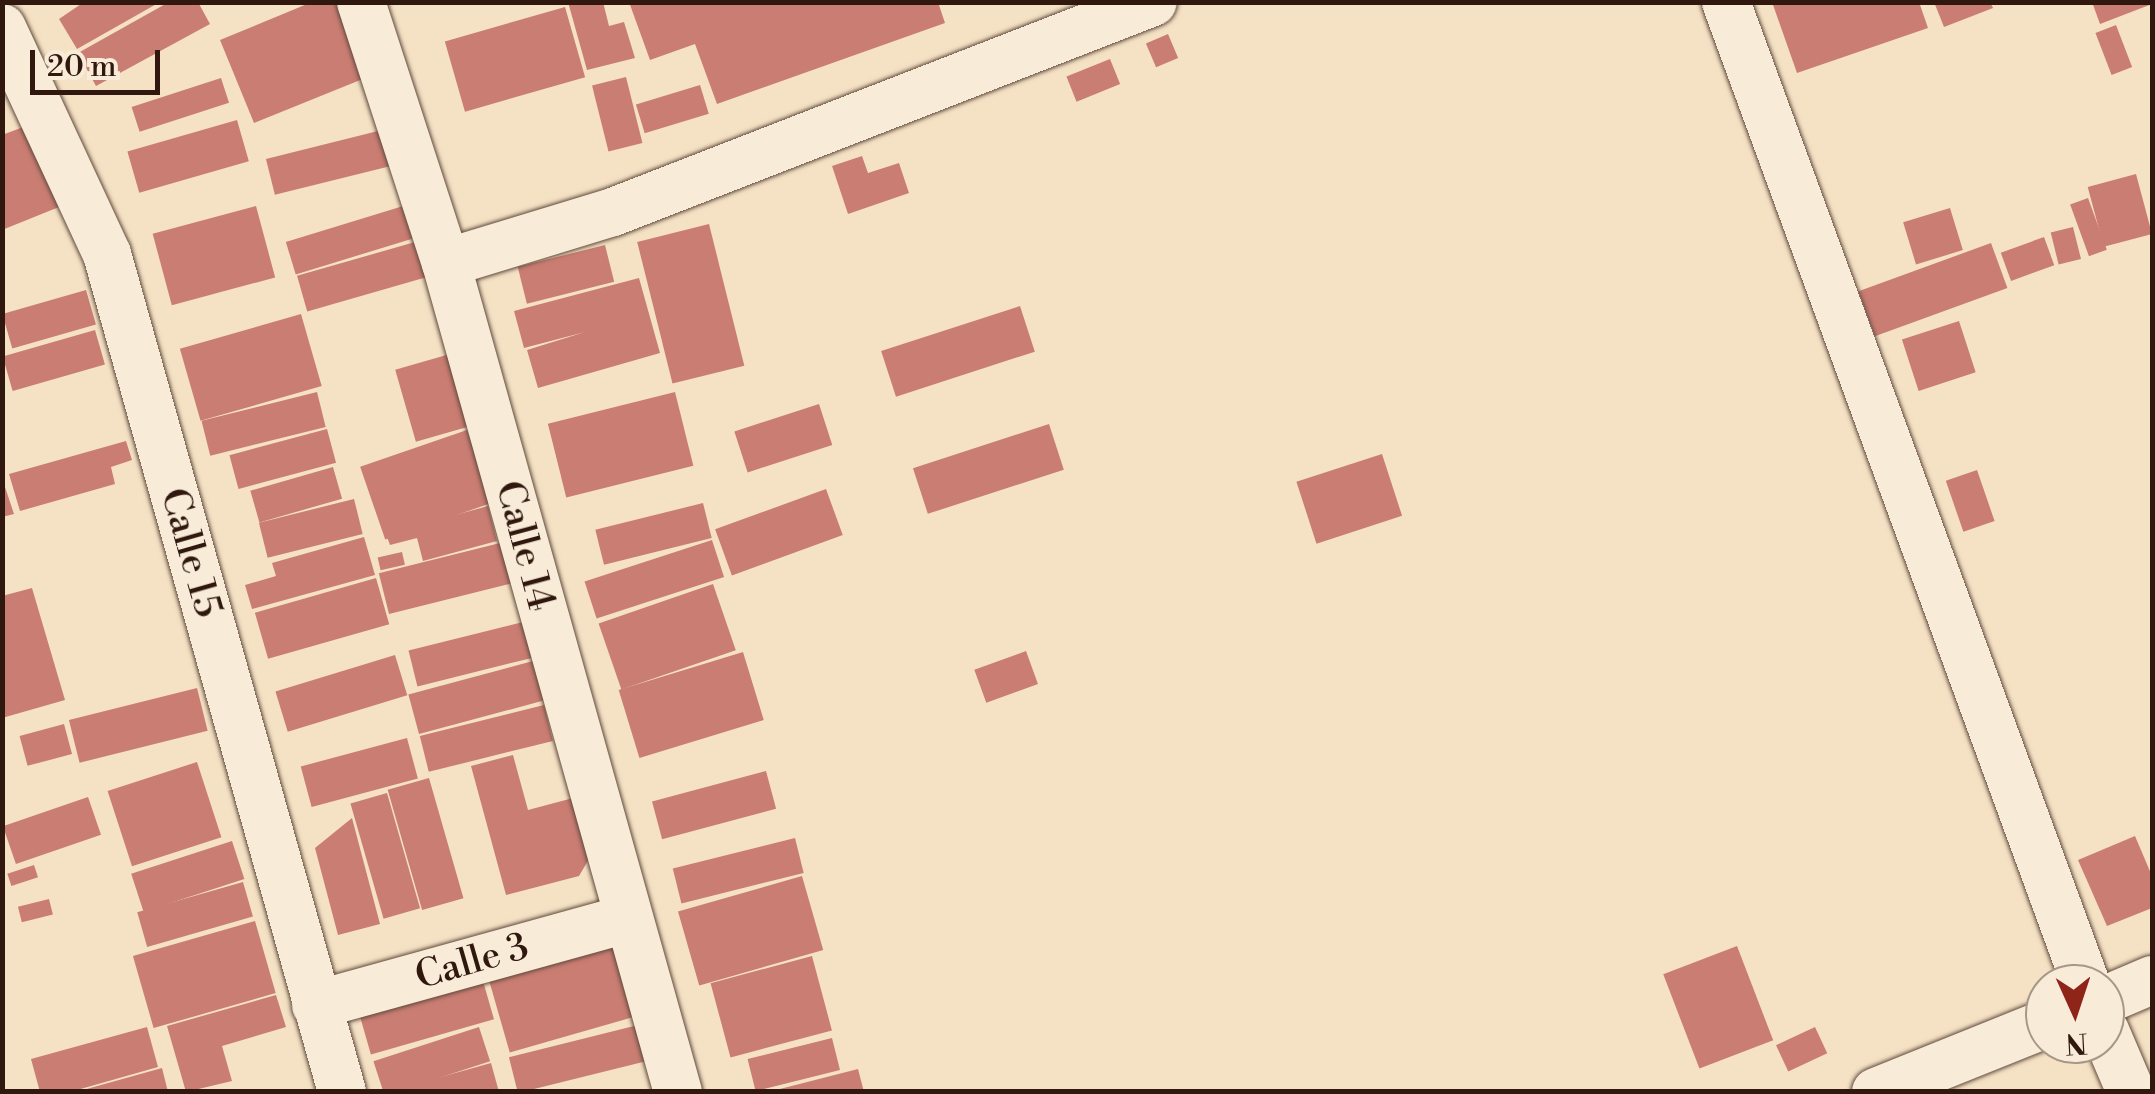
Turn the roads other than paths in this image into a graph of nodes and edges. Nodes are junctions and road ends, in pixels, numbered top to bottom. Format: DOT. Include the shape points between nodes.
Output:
graph roads {
  1 [pos="361,2"];
  2 [pos="1153,2"];
  3 [pos="1726,2"];
  4 [pos="2,28"];
  5 [pos="446,263"];
  6 [pos="627,918"];
  7 [pos="2079,964"];
  8 [pos="2152,980"];
  9 [pos="2125,991"];
  10 [pos="316,1005"];
  11 [pos="2025,1032"];
  12 [pos="2119,1064"];
  13 [pos="342,1092"];
  14 [pos="678,1092"];
  15 [pos="1876,1092"];
  16 [pos="2131,1092"];
  1 -- 5 [label="street, Calle 14"];
  2 -- 5 [label="street" via="614,212"];
  3 -- 7 [label="street"];
  4 -- 10 [label="street, Calle 15" via="106,254"];
  5 -- 6 [label="street, Calle 14"];
  6 -- 10 [label="street, Calle 3"];
  6 -- 14 [label="street, Calle 14"];
  8 -- 9 [label="street"];
  10 -- 13 [label="street, Calle 15"];
  11 -- 15 [label="street"];
  12 -- 16 [label="street"];
}
